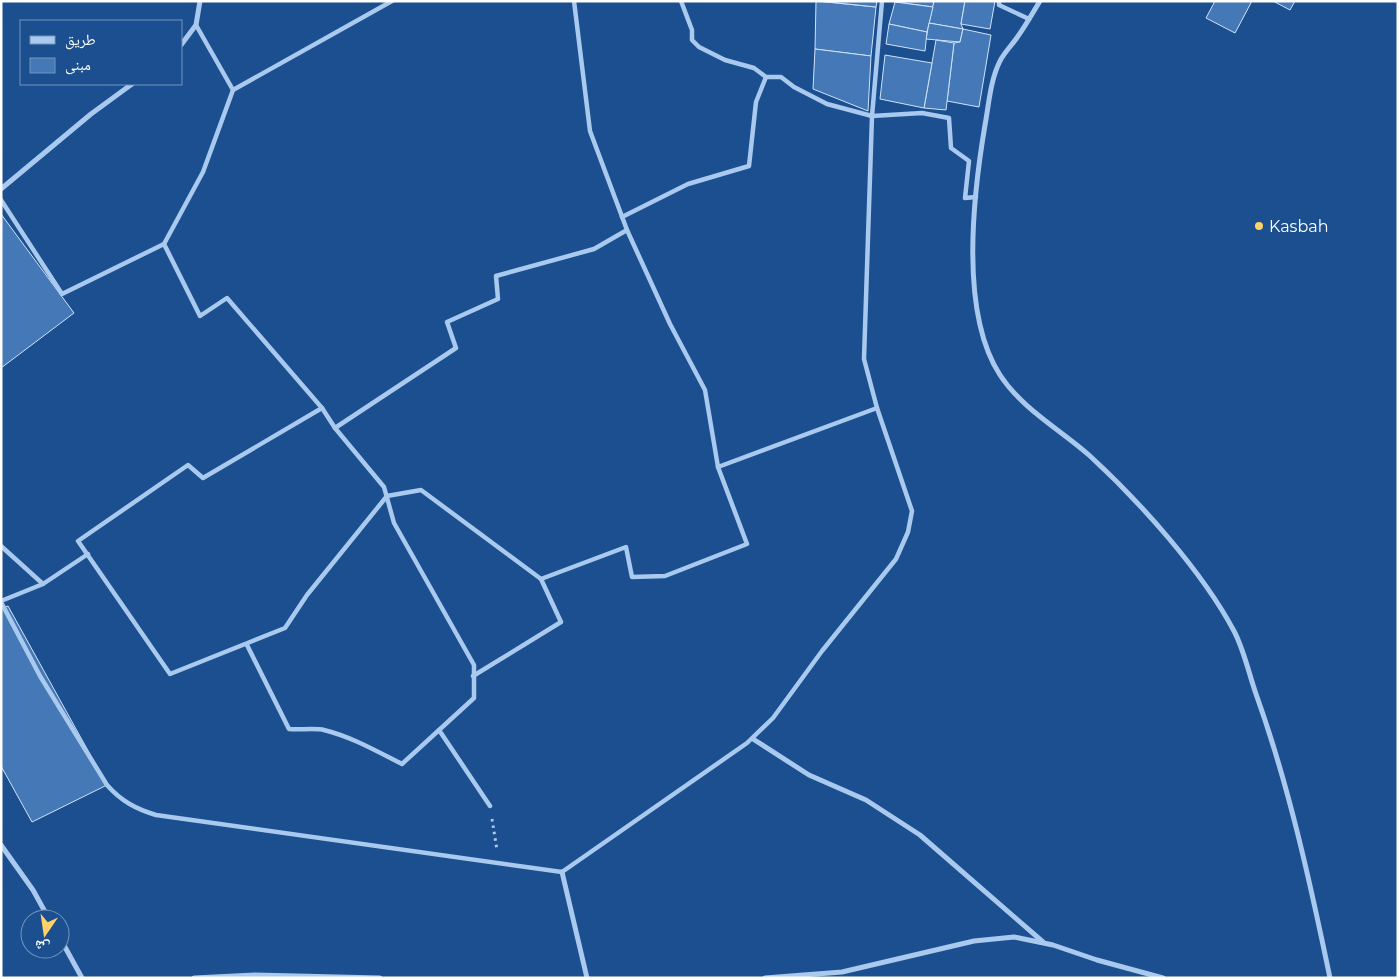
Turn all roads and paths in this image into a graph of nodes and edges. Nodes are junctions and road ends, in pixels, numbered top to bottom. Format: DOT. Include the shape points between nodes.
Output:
graph roads {
  1 [pos="200,1"];
  2 [pos="392,1"];
  3 [pos="574,1"];
  4 [pos="681,1"];
  5 [pos="882,1"];
  6 [pos="1000,1"];
  7 [pos="1040,1"];
  8 [pos="1029,19"];
  9 [pos="196,25"];
  10 [pos="182,45"];
  11 [pos="766,77"];
  12 [pos="131,85"];
  13 [pos="233,90"];
  14 [pos="872,116"];
  15 [pos="1,189"];
  16 [pos="976,197"];
  17 [pos="1,200"];
  18 [pos="622,217"];
  19 [pos="627,230"];
  20 [pos="164,244"];
  21 [pos="322,408"];
  22 [pos="877,408"];
  23 [pos="335,428"];
  24 [pos="718,467"];
  25 [pos="387,496"];
  26 [pos="1,546"];
  27 [pos="88,554"];
  28 [pos="541,579"];
  29 [pos="43,584"];
  30 [pos="1,601"];
  31 [pos="247,645"];
  32 [pos="473,676"];
  33 [pos="439,730"];
  34 [pos="753,739"];
  35 [pos="490,806"];
  36 [pos="1,844"];
  37 [pos="499,863"];
  38 [pos="562,872"];
  39 [pos="44,909"];
  40 [pos="1045,943"];
  41 [pos="70,956"];
  42 [pos="82,978"];
  43 [pos="194,978"];
  44 [pos="380,978"];
  45 [pos="588,978"];
  46 [pos="765,978"];
  47 [pos="1163,978"];
  48 [pos="1330,978"];
  1 -- 9 [label="street"];
  2 -- 13 [label="street"];
  3 -- 18 [label="street" via="590,131"];
  4 -- 11 [label="street" via="692,30 692,40 699,47 725,60 754,68"];
  5 -- 14 [label="street"];
  6 -- 8 [label="street" via="998,5"];
  7 -- 8 [label="street"];
  8 -- 16 [label="street" via="1001,58 993,80 980,150"];
  9 -- 10 [label="street"];
  9 -- 13 [label="street"];
  11 -- 14 [label="street" via="781,77 794,88 827,104"];
  11 -- 18 [label="street" via="756,102 749,166 688,184"];
  12 -- 15 [label="street"];
  13 -- 20 [label="street" via="203,172"];
  14 -- 16 [label="street" via="922,112 949,118 951,148 969,161 965,198"];
  14 -- 22 [label="street" via="864,359"];
  16 -- 48 [label="street" via="972,226 978,318 1000,375 1024,402 1090,456 1157,526 1176,547 1234,632 1289,799"];
  17 -- 20 [label="street" via="62,294"];
  18 -- 19 [label="street"];
  19 -- 23 [label="street" via="594,249 496,276 498,299 447,322 456,348"];
  19 -- 24 [label="street" via="670,324 705,390"];
  20 -- 21 [label="street" via="200,316 227,298"];
  21 -- 23 [label="street"];
  21 -- 27 [label="street" via="204,478 188,466 78,541"];
  22 -- 24 [label="street"];
  22 -- 34 [label="street" via="912,512 908,532 896,559 773,718"];
  23 -- 25 [label="street" via="384,487"];
  24 -- 28 [label="street" via="747,544 666,576 632,577 626,547"];
  25 -- 28 [label="street" via="421,490"];
  25 -- 31 [label="street" via="307,595 285,628"];
  25 -- 32 [label="street" via="394,523 474,665"];
  26 -- 29 [label="street"];
  27 -- 29 [label="street"];
  27 -- 31 [label="street" via="170,674"];
  28 -- 32 [label="street" via="561,622"];
  29 -- 30 [label="street"];
  30 -- 37 [label="street" via="69,726 107,785 128,804 156,815"];
  31 -- 33 [label="street" via="289,728 322,729 357,740 402,764"];
  32 -- 33 [label="street" via="474,698"];
  33 -- 35 [label="street"];
  34 -- 38 [label="street"];
  34 -- 40 [label="street" via="809,775 866,800 920,835"];
  35 -- 37 [label="path"];
  36 -- 39 [label="street"];
  37 -- 38 [label="street"];
  38 -- 45 [label="street"];
  40 -- 46 [label="street" via="1014,937 974,941 842,972"];
  40 -- 47 [label="street"];
  41 -- 42 [label="street"];
  43 -- 44 [label="street" via="255,975"];
}
